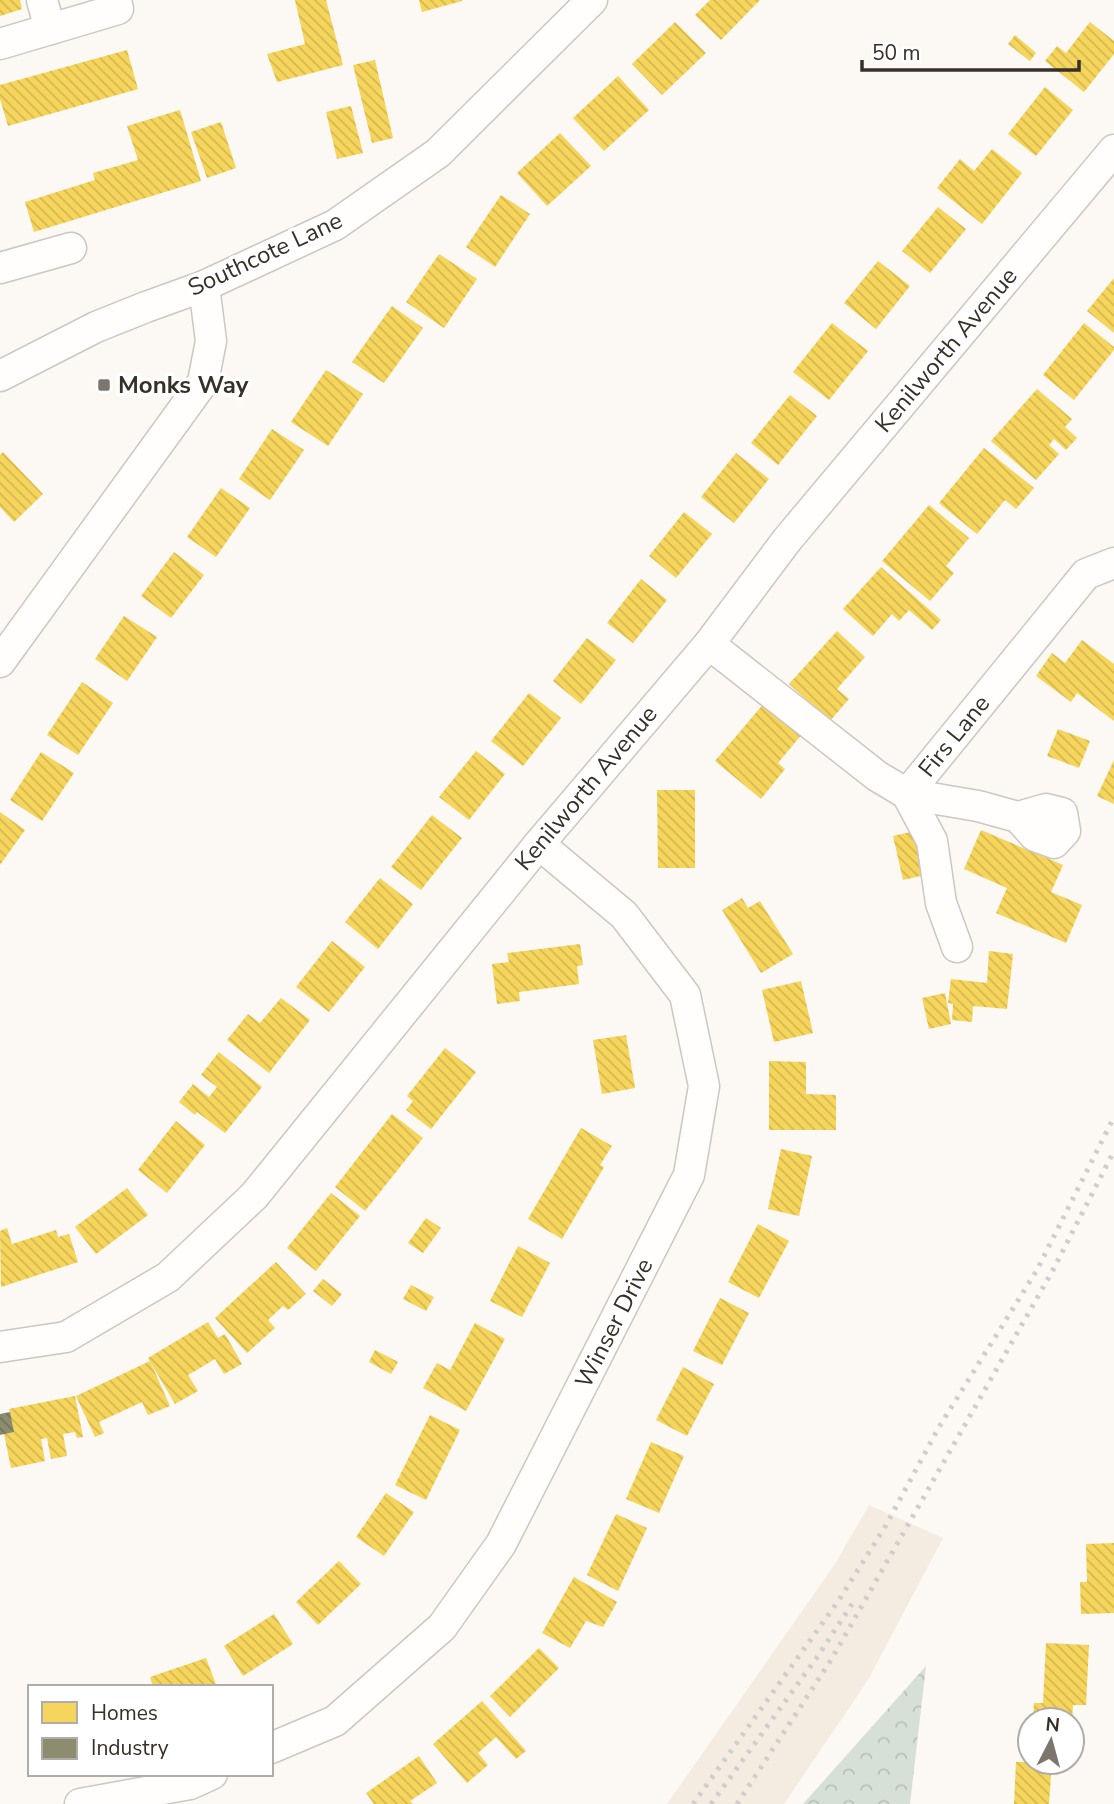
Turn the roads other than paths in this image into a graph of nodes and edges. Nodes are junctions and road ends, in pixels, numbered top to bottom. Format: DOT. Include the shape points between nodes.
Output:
graph roads {
  1 [pos="42,0"];
  2 [pos="592,0"];
  3 [pos="117,4"];
  4 [pos="50,29"];
  5 [pos="0,44"];
  6 [pos="1114,150"];
  7 [pos="71,248"];
  8 [pos="0,268"];
  9 [pos="204,286"];
  10 [pos="0,376"];
  11 [pos="1114,563"];
  12 [pos="709,644"];
  13 [pos="0,662"];
  14 [pos="906,794"];
  15 [pos="1018,817"];
  16 [pos="539,844"];
  17 [pos="957,947"];
  18 [pos="0,1347"];
  19 [pos="273,1747"];
  20 [pos="208,1776"];
  21 [pos="79,1804"];
  1 -- 4 [label="street"];
  2 -- 9 [label="street, Southcote Lane" via="439,153 335,225"];
  3 -- 4 [label="street"];
  4 -- 5 [label="street"];
  6 -- 12 [label="street, Kenilworth Avenue" via="788,540"];
  7 -- 8 [label="street"];
  9 -- 10 [label="street, Southcote Lane" via="96,327"];
  9 -- 13 [label="street" via="211,341 203,382"];
  11 -- 14 [label="street, Firs Lane" via="1086,574"];
  12 -- 14 [label="street, Firs Lane"];
  12 -- 16 [label="street, Kenilworth Avenue"];
  14 -- 15 [label="street"];
  14 -- 17 [label="street" via="932,841 941,903"];
  16 -- 18 [label="street, Kenilworth Avenue" via="254,1195 168,1277 66,1336"];
  16 -- 19 [label="street, Winser Drive" via="624,915 685,995 704,1086 689,1175 501,1544 442,1627 335,1720"];
  20 -- 21 [label="street" via="190,1784"];
}
